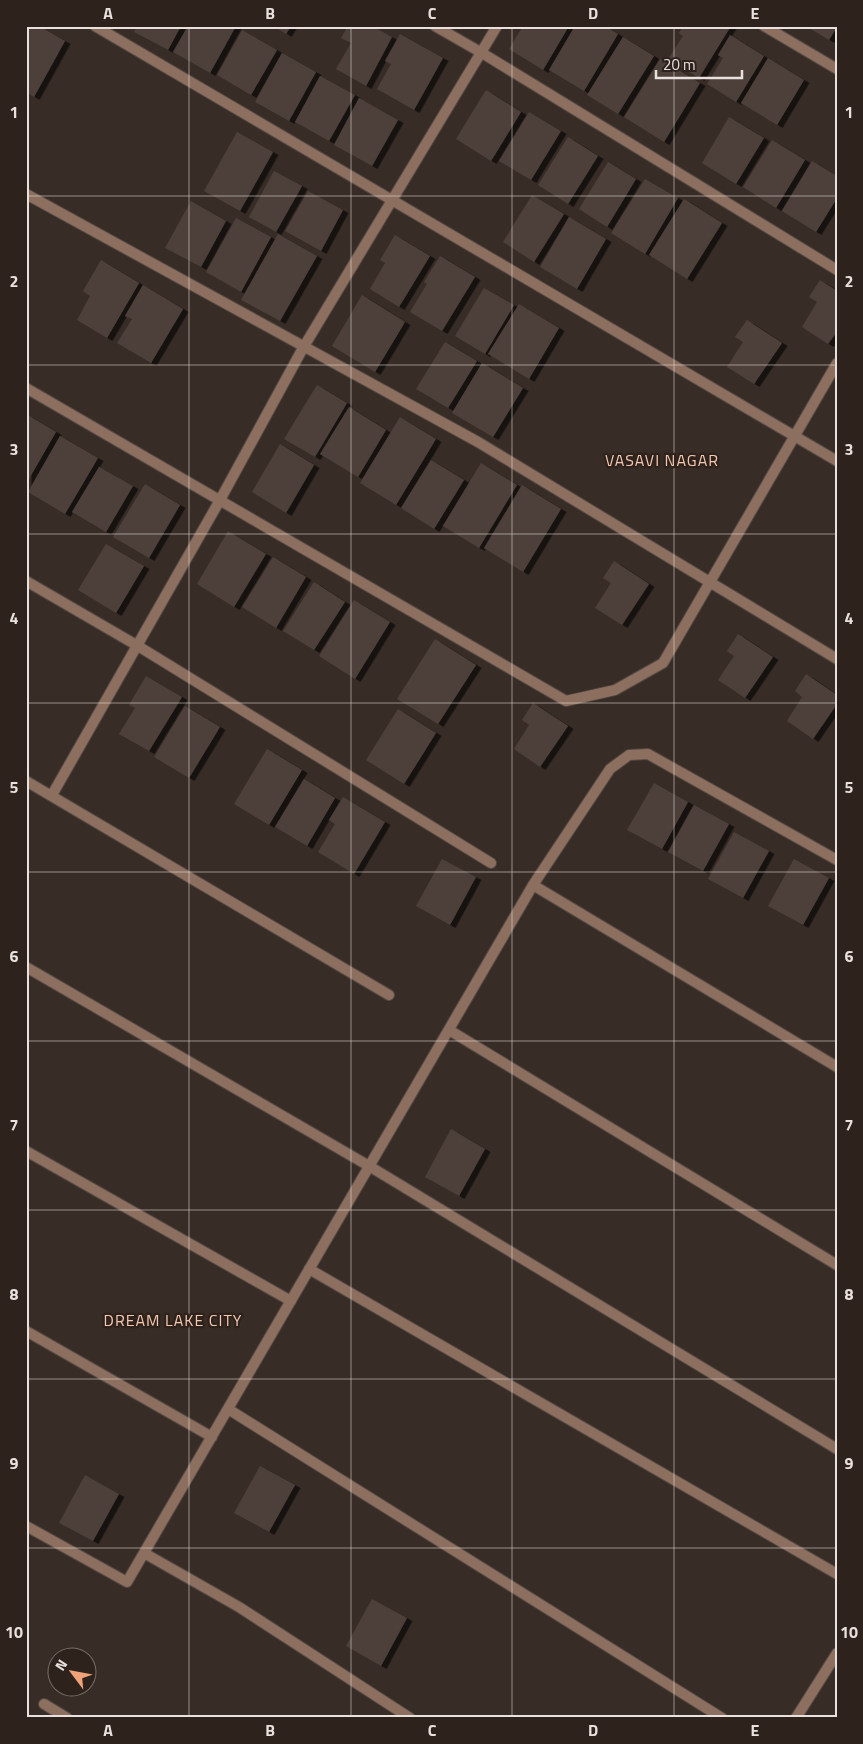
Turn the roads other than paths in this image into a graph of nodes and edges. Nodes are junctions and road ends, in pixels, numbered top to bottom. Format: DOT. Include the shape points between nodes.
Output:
graph roads {
  1 [pos="95,26"];
  2 [pos="435,26"];
  3 [pos="497,26"];
  4 [pos="764,26"];
  5 [pos="482,53"];
  6 [pos="837,69"];
  7 [pos="26,194"];
  8 [pos="390,201"];
  9 [pos="837,270"];
  10 [pos="303,348"];
  11 [pos="837,363"];
  12 [pos="26,388"];
  13 [pos="794,436"];
  14 [pos="837,461"];
  15 [pos="220,500"];
  16 [pos="26,581"];
  17 [pos="708,583"];
  18 [pos="138,646"];
  19 [pos="837,659"];
  20 [pos="26,781"];
  21 [pos="52,795"];
  22 [pos="837,860"];
  23 [pos="491,863"];
  24 [pos="533,885"];
  25 [pos="26,967"];
  26 [pos="389,995"];
  27 [pos="448,1030"];
  28 [pos="837,1067"];
  29 [pos="26,1151"];
  30 [pos="369,1166"];
  31 [pos="837,1264"];
  32 [pos="309,1269"];
  33 [pos="291,1301"];
  34 [pos="26,1331"];
  35 [pos="228,1410"];
  36 [pos="212,1437"];
  37 [pos="837,1449"];
  38 [pos="26,1526"];
  39 [pos="144,1553"];
  40 [pos="837,1574"];
  41 [pos="837,1653"];
  42 [pos="44,1704"];
  43 [pos="67,1718"];
  44 [pos="410,1718"];
  45 [pos="722,1718"];
  46 [pos="796,1718"];
  1 -- 8 [label="street"];
  2 -- 5 [label="street"];
  3 -- 5 [label="street"];
  4 -- 6 [label="street"];
  5 -- 8 [label="street"];
  5 -- 9 [label="street"];
  7 -- 10 [label="street"];
  8 -- 10 [label="street"];
  8 -- 13 [label="street"];
  10 -- 15 [label="street"];
  10 -- 17 [label="street" via="478,442"];
  11 -- 13 [label="street"];
  12 -- 15 [label="street"];
  13 -- 14 [label="street"];
  13 -- 17 [label="street"];
  15 -- 17 [label="street" via="566,701 615,690 663,663"];
  15 -- 18 [label="street"];
  16 -- 18 [label="street"];
  17 -- 19 [label="street"];
  18 -- 21 [label="street"];
  18 -- 23 [label="street"];
  20 -- 21 [label="street"];
  21 -- 26 [label="street"];
  22 -- 24 [label="street" via="648,754 628,754 610,769"];
  24 -- 27 [label="street"];
  24 -- 28 [label="street"];
  25 -- 30 [label="street"];
  27 -- 30 [label="street"];
  27 -- 31 [label="street"];
  29 -- 33 [label="street"];
  30 -- 32 [label="street"];
  30 -- 37 [label="street"];
  32 -- 33 [label="street"];
  32 -- 40 [label="street"];
  33 -- 35 [label="street"];
  34 -- 36 [label="street"];
  35 -- 36 [label="street"];
  35 -- 45 [label="street"];
  36 -- 39 [label="street"];
  38 -- 39 [label="street" via="127,1582"];
  39 -- 44 [label="street" via="239,1607"];
  41 -- 46 [label="street"];
  42 -- 43 [label="street"];
}
